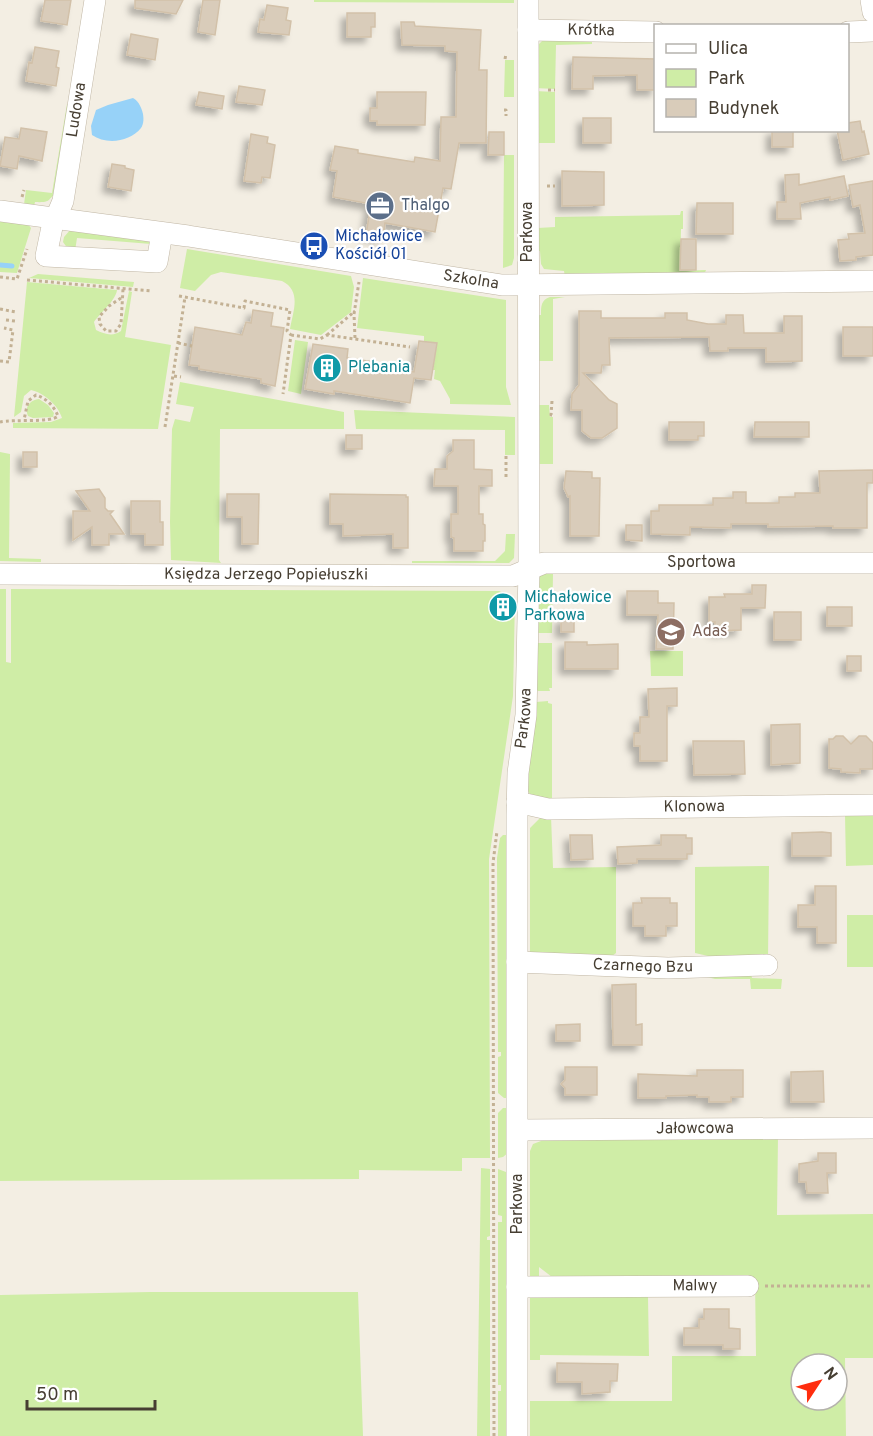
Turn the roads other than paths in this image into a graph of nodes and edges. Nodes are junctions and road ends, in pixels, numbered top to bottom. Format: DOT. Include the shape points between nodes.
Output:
graph roads {
  1 [pos="95,0"];
  2 [pos="528,0"];
  3 [pos="871,0"];
  4 [pos="873,12"];
  5 [pos="528,30"];
  6 [pos="873,31"];
  7 [pos="654,32"];
  8 [pos="849,32"];
  9 [pos="0,211"];
  10 [pos="56,219"];
  11 [pos="162,233"];
  12 [pos="873,281"];
  13 [pos="528,285"];
  14 [pos="873,563"];
  15 [pos="530,568"];
  16 [pos="0,574"];
  17 [pos="517,802"];
  18 [pos="873,805"];
  19 [pos="517,962"];
  20 [pos="767,965"];
  21 [pos="873,1128"];
  22 [pos="518,1130"];
  23 [pos="748,1286"];
  24 [pos="518,1287"];
  25 [pos="517,1436"];
  1 -- 10 [label="street, Ludowa" via="63,201"];
  2 -- 5 [label="street, Parkowa"];
  3 -- 4 [label="street"];
  5 -- 7 [label="street, Krótka"];
  5 -- 13 [label="street, Parkowa"];
  6 -- 8 [label="street"];
  9 -- 10 [label="street, Szkolna"];
  10 -- 11 [label="street, Szkolna"];
  10 -- 11 [label="street, Ludowa" via="46,256 157,262"];
  11 -- 13 [label="street, Szkolna" via="478,282"];
  12 -- 13 [label="street, Szkolna"];
  13 -- 15 [label="street, Parkowa"];
  14 -- 15 [label="street, Sportowa" via="544,563"];
  15 -- 16 [label="street, Księdza Jerzego Popiełuszki" via="507,576"];
  15 -- 17 [label="street, Parkowa" via="526,715"];
  17 -- 18 [label="street, Klonowa" via="548,809"];
  17 -- 19 [label="street, Parkowa"];
  19 -- 20 [label="street, Czarnego Bzu" via="668,968"];
  19 -- 22 [label="street, Parkowa"];
  21 -- 22 [label="street, Jałowcowa"];
  22 -- 24 [label="street, Parkowa"];
  23 -- 24 [label="street, Malwy"];
  24 -- 25 [label="street, Parkowa"];
}
